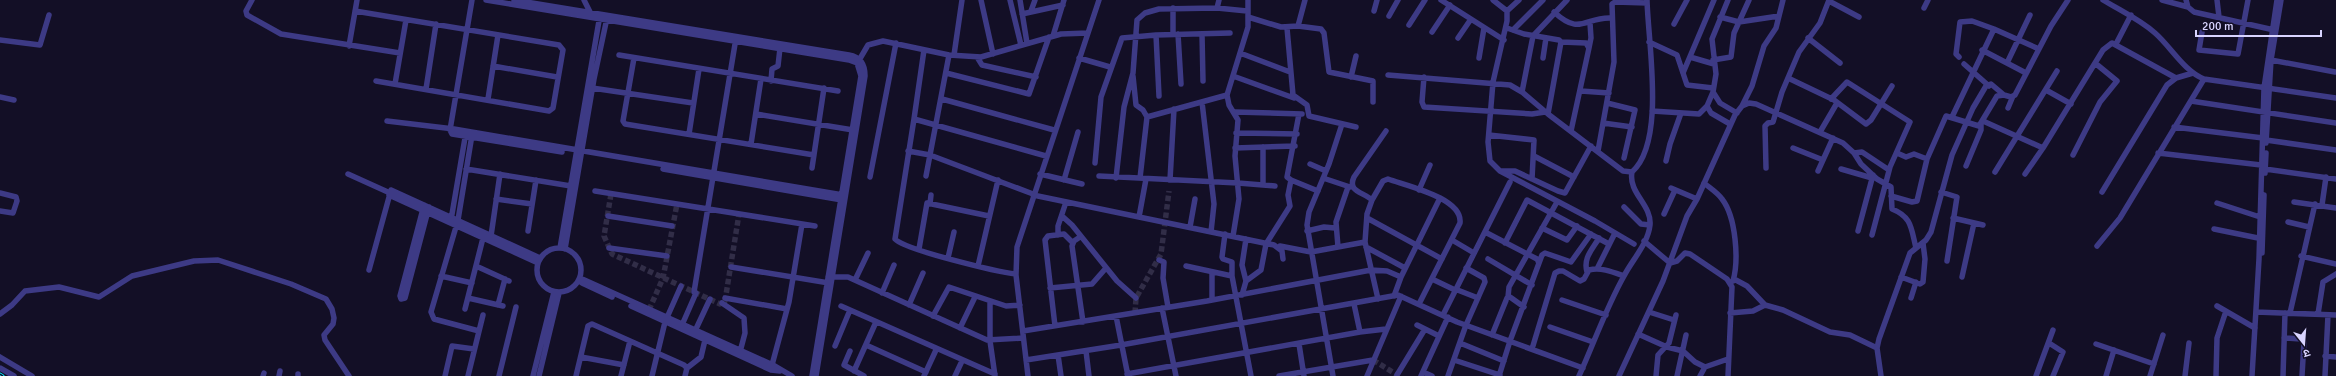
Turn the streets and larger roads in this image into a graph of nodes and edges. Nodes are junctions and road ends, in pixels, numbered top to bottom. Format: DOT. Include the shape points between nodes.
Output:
graph roads {
  1 [pos="252,0"];
  2 [pos="357,0"];
  3 [pos="472,0"];
  4 [pos="490,0"];
  5 [pos="514,0"];
  6 [pos="584,0"];
  7 [pos="962,0"];
  8 [pos="981,0"];
  9 [pos="1010,0"];
  10 [pos="1020,0"];
  11 [pos="1035,0"];
  12 [pos="1099,0"];
  13 [pos="1219,0"];
  14 [pos="1248,0"];
  15 [pos="1305,0"];
  16 [pos="1377,0"];
  17 [pos="1398,0"];
  18 [pos="1425,0"];
  19 [pos="1441,0"];
  20 [pos="1493,0"];
  21 [pos="1519,0"];
  22 [pos="1543,0"];
  23 [pos="1567,0"];
  24 [pos="1681,0"];
  25 [pos="1687,0"];
  26 [pos="1714,0"];
  27 [pos="1728,0"];
  28 [pos="1749,0"];
  29 [pos="1784,0"];
  30 [pos="1829,0"];
  31 [pos="1928,0"];
  32 [pos="2068,0"];
  33 [pos="2103,0"];
  34 [pos="2162,0"];
  35 [pos="2186,0"];
  36 [pos="2217,0"];
  37 [pos="2248,0"];
  38 [pos="2277,0"];
  39 [pos="2281,0"];
  40 [pos="526,1"];
  41 [pos="1063,2"];
  42 [pos="1647,2"];
  43 [pos="1450,5"];
  44 [pos="2188,7"];
  45 [pos="1173,8"];
  46 [pos="1217,8"];
  47 [pos="1683,8"];
  48 [pos="1924,8"];
  49 [pos="355,11"];
  50 [pos="1031,11"];
  51 [pos="1247,11"];
  52 [pos="1374,11"];
  53 [pos="1507,12"];
  54 [pos="1554,12"];
  55 [pos="1022,14"];
  56 [pos="49,15"];
  57 [pos="591,15"];
  58 [pos="2030,15"];
  59 [pos="2131,15"];
  60 [pos="600,16"];
  61 [pos="1389,16"];
  62 [pos="1779,16"];
  63 [pos="1720,17"];
  64 [pos="1858,17"];
  65 [pos="2219,17"];
  66 [pos="607,18"];
  67 [pos="1248,18"];
  68 [pos="1612,18"];
  69 [pos="1471,19"];
  70 [pos="406,20"];
  71 [pos="1739,22"];
  72 [pos="1590,23"];
  73 [pos="2244,23"];
  74 [pos="436,24"];
  75 [pos="1674,24"];
  76 [pos="1409,25"];
  77 [pos="1298,26"];
  78 [pos="1287,28"];
  79 [pos="1484,28"];
  80 [pos="467,29"];
  81 [pos="1510,29"];
  82 [pos="1994,29"];
  83 [pos="2273,30"];
  84 [pos="1088,32"];
  85 [pos="1432,32"];
  86 [pos="2202,32"];
  87 [pos="1230,33"];
  88 [pos="1176,34"];
  89 [pos="1202,34"];
  90 [pos="498,35"];
  91 [pos="1156,35"];
  92 [pos="1051,36"];
  93 [pos="1134,36"];
  94 [pos="1533,36"];
  95 [pos="1458,38"];
  96 [pos="1546,38"];
  97 [pos="1808,38"];
  98 [pos="736,39"];
  99 [pos="2019,39"];
  100 [pos="0,40"];
  101 [pos="1504,40"];
  102 [pos="1561,42"];
  103 [pos="1649,42"];
  104 [pos="896,43"];
  105 [pos="1027,43"];
  106 [pos="2116,44"];
  107 [pos="1020,45"];
  108 [pos="2218,45"];
  109 [pos="349,46"];
  110 [pos="780,48"];
  111 [pos="1589,48"];
  112 [pos="2039,48"];
  113 [pos="924,50"];
  114 [pos="1982,50"];
  115 [pos="400,53"];
  116 [pos="1240,53"];
  117 [pos="2216,53"];
  118 [pos="993,54"];
  119 [pos="619,55"];
  120 [pos="952,55"];
  121 [pos="1356,56"];
  122 [pos="1959,56"];
  123 [pos="977,57"];
  124 [pos="1690,57"];
  125 [pos="634,58"];
  126 [pos="1079,58"];
  127 [pos="1479,58"];
  128 [pos="1543,58"];
  129 [pos="2271,60"];
  130 [pos="859,61"];
  131 [pos="1714,62"];
  132 [pos="1840,62"];
  133 [pos="2007,63"];
  134 [pos="1964,64"];
  135 [pos="2095,64"];
  136 [pos="493,66"];
  137 [pos="1110,67"];
  138 [pos="699,69"];
  139 [pos="1972,71"];
  140 [pos="2057,71"];
  141 [pos="1290,72"];
  142 [pos="2335,72"];
  143 [pos="946,73"];
  144 [pos="1683,73"];
  145 [pos="2026,73"];
  146 [pos="2193,73"];
  147 [pos="730,74"];
  148 [pos="1133,74"];
  149 [pos="1388,75"];
  150 [pos="1233,76"];
  151 [pos="557,77"];
  152 [pos="1036,77"];
  153 [pos="1351,77"];
  154 [pos="1424,78"];
  155 [pos="1788,78"];
  156 [pos="2176,78"];
  157 [pos="762,79"];
  158 [pos="2204,79"];
  159 [pos="1203,80"];
  160 [pos="376,81"];
  161 [pos="771,81"];
  162 [pos="1493,82"];
  163 [pos="395,84"];
  164 [pos="1181,84"];
  165 [pos="1989,85"];
  166 [pos="1892,86"];
  167 [pos="592,88"];
  168 [pos="824,88"];
  169 [pos="2266,88"];
  170 [pos="426,89"];
  171 [pos="838,90"];
  172 [pos="1581,90"];
  173 [pos="1713,90"];
  174 [pos="2046,90"];
  175 [pos="1522,92"];
  176 [pos="627,93"];
  177 [pos="1609,93"];
  178 [pos="457,94"];
  179 [pos="1227,95"];
  180 [pos="2004,95"];
  181 [pos="1159,96"];
  182 [pos="2013,96"];
  183 [pos="0,97"];
  184 [pos="1294,98"];
  185 [pos="2336,98"];
  186 [pos="488,99"];
  187 [pos="942,99"];
  188 [pos="1831,99"];
  189 [pos="14,100"];
  190 [pos="2191,101"];
  191 [pos="1202,102"];
  192 [pos="1373,102"];
  193 [pos="693,103"];
  194 [pos="1607,103"];
  195 [pos="1837,103"];
  196 [pos="2070,104"];
  197 [pos="1882,105"];
  198 [pos="1707,106"];
  199 [pos="1742,106"];
  200 [pos="2008,108"];
  201 [pos="1174,109"];
  202 [pos="1491,111"];
  203 [pos="1652,111"];
  204 [pos="1235,112"];
  205 [pos="1775,112"];
  206 [pos="1546,113"];
  207 [pos="1681,113"];
  208 [pos="1737,113"];
  209 [pos="2266,113"];
  210 [pos="756,114"];
  211 [pos="1299,114"];
  212 [pos="1308,115"];
  213 [pos="1147,117"];
  214 [pos="1952,117"];
  215 [pos="914,119"];
  216 [pos="387,121"];
  217 [pos="1966,122"];
  218 [pos="1603,123"];
  219 [pos="1982,123"];
  220 [pos="2336,123"];
  221 [pos="819,124"];
  222 [pos="1342,124"];
  223 [pos="1730,124"];
  224 [pos="937,125"];
  225 [pos="1632,127"];
  226 [pos="2174,127"];
  227 [pos="1356,128"];
  228 [pos="450,130"];
  229 [pos="853,130"];
  230 [pos="1054,130"];
  231 [pos="1386,131"];
  232 [pos="1571,131"];
  233 [pos="1078,132"];
  234 [pos="1820,132"];
  235 [pos="1236,133"];
  236 [pos="469,134"];
  237 [pos="688,134"];
  238 [pos="1297,134"];
  239 [pos="1489,135"];
  240 [pos="2017,136"];
  241 [pos="1834,138"];
  242 [pos="2264,139"];
  243 [pos="719,140"];
  244 [pos="751,144"];
  245 [pos="1295,146"];
  246 [pos="1591,146"];
  247 [pos="1263,147"];
  248 [pos="1235,148"];
  249 [pos="1793,148"];
  250 [pos="2043,148"];
  251 [pos="2336,150"];
  252 [pos="908,151"];
  253 [pos="1598,151"];
  254 [pos="579,153"];
  255 [pos="1854,153"];
  256 [pos="1897,153"];
  257 [pos="2158,153"];
  258 [pos="814,155"];
  259 [pos="930,155"];
  260 [pos="2073,155"];
  261 [pos="1046,156"];
  262 [pos="1534,156"];
  263 [pos="1624,158"];
  264 [pos="1927,159"];
  265 [pos="1823,160"];
  266 [pos="1666,161"];
  267 [pos="1094,163"];
  268 [pos="1310,164"];
  269 [pos="1430,165"];
  270 [pos="1966,166"];
  271 [pos="2263,167"];
  272 [pos="812,168"];
  273 [pos="1766,168"];
  274 [pos="466,169"];
  275 [pos="1841,169"];
  276 [pos="1889,170"];
  277 [pos="1326,171"];
  278 [pos="1500,171"];
  279 [pos="1818,171"];
  280 [pos="1632,172"];
  281 [pos="1995,172"];
  282 [pos="348,174"];
  283 [pos="500,174"];
  284 [pos="1040,174"];
  285 [pos="2025,174"];
  286 [pos="713,175"];
  287 [pos="926,176"];
  288 [pos="1099,176"];
  289 [pos="870,177"];
  290 [pos="1574,177"];
  291 [pos="1872,177"];
  292 [pos="2326,177"];
  293 [pos="1116,178"];
  294 [pos="1323,178"];
  295 [pos="1143,179"];
  296 [pos="1532,179"];
  297 [pos="2336,179"];
  298 [pos="536,180"];
  299 [pos="998,180"];
  300 [pos="1064,180"];
  301 [pos="1170,180"];
  302 [pos="1291,180"];
  303 [pos="1211,182"];
  304 [pos="1510,182"];
  305 [pos="1704,182"];
  306 [pos="1238,183"];
  307 [pos="1885,183"];
  308 [pos="1082,184"];
  309 [pos="1263,185"];
  310 [pos="571,186"];
  311 [pos="1275,186"];
  312 [pos="1350,187"];
  313 [pos="1419,190"];
  314 [pos="595,191"];
  315 [pos="1318,191"];
  316 [pos="1941,192"];
  317 [pos="2102,192"];
  318 [pos="0,193"];
  319 [pos="390,193"];
  320 [pos="1033,194"];
  321 [pos="930,195"];
  322 [pos="1891,196"];
  323 [pos="842,197"];
  324 [pos="1440,198"];
  325 [pos="496,199"];
  326 [pos="1194,199"];
  327 [pos="1697,199"];
  328 [pos="1372,200"];
  329 [pos="1066,202"];
  330 [pos="1557,202"];
  331 [pos="2294,202"];
  332 [pos="2217,203"];
  333 [pos="532,204"];
  334 [pos="930,204"];
  335 [pos="2315,204"];
  336 [pos="2322,205"];
  337 [pos="1624,207"];
  338 [pos="426,208"];
  339 [pos="2336,208"];
  340 [pos="707,210"];
  341 [pos="0,211"];
  342 [pos="1551,212"];
  343 [pos="1664,214"];
  344 [pos="608,216"];
  345 [pos="989,216"];
  346 [pos="1062,216"];
  347 [pos="1139,217"];
  348 [pos="2260,217"];
  349 [pos="1367,218"];
  350 [pos="1953,218"];
  351 [pos="451,220"];
  352 [pos="2288,222"];
  353 [pos="457,223"];
  354 [pos="1974,223"];
  355 [pos="802,224"];
  356 [pos="1650,225"];
  357 [pos="1983,225"];
  358 [pos="672,226"];
  359 [pos="815,226"];
  360 [pos="1577,226"];
  361 [pos="1190,227"];
  362 [pos="2309,227"];
  363 [pos="1335,228"];
  364 [pos="1542,228"];
  365 [pos="2214,229"];
  366 [pos="528,231"];
  367 [pos="1307,231"];
  368 [pos="1858,231"];
  369 [pos="954,232"];
  370 [pos="1211,232"];
  371 [pos="1485,232"];
  372 [pos="1615,232"];
  373 [pos="1225,234"];
  374 [pos="1591,234"];
  375 [pos="1058,235"];
  376 [pos="1872,235"];
  377 [pos="491,236"];
  378 [pos="1233,236"];
  379 [pos="1080,237"];
  380 [pos="484,238"];
  381 [pos="1599,238"];
  382 [pos="2258,238"];
  383 [pos="1246,239"];
  384 [pos="1452,240"];
  385 [pos="1644,241"];
  386 [pos="1073,243"];
  387 [pos="1505,243"];
  388 [pos="1923,243"];
  389 [pos="1266,244"];
  390 [pos="1366,244"];
  391 [pos="1609,244"];
  392 [pos="1634,244"];
  393 [pos="1280,246"];
  394 [pos="1418,246"];
  395 [pos="2097,246"];
  396 [pos="1338,247"];
  397 [pos="563,248"];
  398 [pos="609,248"];
  399 [pos="1916,248"];
  400 [pos="919,249"];
  401 [pos="1311,252"];
  402 [pos="868,253"];
  403 [pos="1474,253"];
  404 [pos="1527,255"];
  405 [pos="667,256"];
  406 [pos="2301,256"];
  407 [pos="948,258"];
  408 [pos="1442,258"];
  409 [pos="1283,259"];
  410 [pos="1488,259"];
  411 [pos="1159,260"];
  412 [pos="539,261"];
  413 [pos="1947,261"];
  414 [pos="1539,263"];
  415 [pos="1670,263"];
  416 [pos="2336,264"];
  417 [pos="894,265"];
  418 [pos="476,266"];
  419 [pos="978,266"];
  420 [pos="1186,266"];
  421 [pos="731,267"];
  422 [pos="1106,268"];
  423 [pos="1405,268"];
  424 [pos="1466,268"];
  425 [pos="1597,269"];
  426 [pos="369,270"];
  427 [pos="1372,270"];
  428 [pos="1587,272"];
  429 [pos="922,273"];
  430 [pos="1212,273"];
  431 [pos="1016,274"];
  432 [pos="2336,274"];
  433 [pos="442,276"];
  434 [pos="1232,276"];
  435 [pos="1516,276"];
  436 [pos="1624,276"];
  437 [pos="1400,277"];
  438 [pos="1901,277"];
  439 [pos="1962,277"];
  440 [pos="794,278"];
  441 [pos="1734,278"];
  442 [pos="1432,279"];
  443 [pos="579,280"];
  444 [pos="829,280"];
  445 [pos="855,280"];
  446 [pos="1316,280"];
  447 [pos="1246,281"];
  448 [pos="1916,282"];
  449 [pos="472,283"];
  450 [pos="1077,284"];
  451 [pos="1532,285"];
  452 [pos="681,286"];
  453 [pos="1732,287"];
  454 [pos="1050,288"];
  455 [pos="1455,289"];
  456 [pos="556,292"];
  457 [pos="882,293"];
  458 [pos="1239,295"];
  459 [pos="1394,296"];
  460 [pos="1401,296"];
  461 [pos="975,297"];
  462 [pos="1508,297"];
  463 [pos="468,298"];
  464 [pos="1136,298"];
  465 [pos="1478,298"];
  466 [pos="1911,298"];
  467 [pos="710,299"];
  468 [pos="1378,299"];
  469 [pos="1212,300"];
  470 [pos="1562,300"];
  471 [pos="990,301"];
  472 [pos="1354,304"];
  473 [pos="1419,304"];
  474 [pos="909,305"];
  475 [pos="1020,305"];
  476 [pos="1765,305"];
  477 [pos="841,306"];
  478 [pos="2218,306"];
  479 [pos="516,307"];
  480 [pos="1165,307"];
  481 [pos="1524,307"];
  482 [pos="465,309"];
  483 [pos="787,309"];
  484 [pos="850,310"];
  485 [pos="1322,310"];
  486 [pos="2226,311"];
  487 [pos="1649,312"];
  488 [pos="2258,312"];
  489 [pos="1730,313"];
  490 [pos="2287,313"];
  491 [pos="0,314"];
  492 [pos="2318,314"];
  493 [pos="483,315"];
  494 [pos="1606,315"];
  495 [pos="2328,315"];
  496 [pos="2336,315"];
  497 [pos="933,316"];
  498 [pos="1116,316"];
  499 [pos="1445,316"];
  500 [pos="666,320"];
  501 [pos="876,322"];
  502 [pos="1083,322"];
  503 [pos="1242,324"];
  504 [pos="682,325"];
  505 [pos="1417,325"];
  506 [pos="1466,325"];
  507 [pos="1055,326"];
  508 [pos="1550,327"];
  509 [pos="960,328"];
  510 [pos="2254,328"];
  511 [pos="1386,329"];
  512 [pos="1425,329"];
  513 [pos="479,330"];
  514 [pos="2053,330"];
  515 [pos="695,331"];
  516 [pos="1023,331"];
  517 [pos="1360,332"];
  518 [pos="1492,334"];
  519 [pos="1638,334"];
  520 [pos="1686,335"];
  521 [pos="2163,335"];
  522 [pos="1439,336"];
  523 [pos="1168,337"];
  524 [pos="1023,338"];
  525 [pos="2284,338"];
  526 [pos="1326,339"];
  527 [pos="630,340"];
  528 [pos="705,340"];
  529 [pos="990,341"];
  530 [pos="1510,341"];
  531 [pos="1593,342"];
  532 [pos="2049,343"];
  533 [pos="2189,343"];
  534 [pos="1299,344"];
  535 [pos="1460,344"];
  536 [pos="2096,344"];
  537 [pos="866,345"];
  538 [pos="1121,345"];
  539 [pos="834,346"];
  540 [pos="1667,346"];
  541 [pos="1877,348"];
  542 [pos="474,349"];
  543 [pos="936,350"];
  544 [pos="1086,350"];
  545 [pos="1532,350"];
  546 [pos="2114,350"];
  547 [pos="850,351"];
  548 [pos="1684,351"];
  549 [pos="740,352"];
  550 [pos="1247,352"];
  551 [pos="657,353"];
  552 [pos="1058,355"];
  553 [pos="2325,356"];
  554 [pos="0,357"];
  555 [pos="581,357"];
  556 [pos="2336,357"];
  557 [pos="1728,359"];
  558 [pos="1026,360"];
  559 [pos="1373,360"];
  560 [pos="1454,360"];
  561 [pos="962,361"];
  562 [pos="1504,361"];
  563 [pos="2154,364"];
  564 [pos="624,365"];
  565 [pos="772,365"];
  566 [pos="1174,366"];
  567 [pos="1705,367"];
  568 [pos="0,368"];
  569 [pos="687,368"];
  570 [pos="1332,368"];
  571 [pos="1582,368"];
  572 [pos="854,371"];
  573 [pos="784,373"];
  574 [pos="23,374"];
  575 [pos="925,374"];
  576 [pos="1304,374"];
  577 [pos="1422,374"];
  578 [pos="995,375"];
  579 [pos="1127,375"];
  580 [pos="1368,375"];
  581 [pos="1398,375"];
  582 [pos="14,376"];
  583 [pos="32,376"];
  584 [pos="349,376"];
  585 [pos="446,376"];
  586 [pos="468,376"];
  587 [pos="499,376"];
  588 [pos="533,376"];
  589 [pos="539,376"];
  590 [pos="576,376"];
  591 [pos="621,376"];
  592 [pos="652,376"];
  593 [pos="686,376"];
  594 [pos="792,376"];
  595 [pos="812,376"];
  596 [pos="816,376"];
  597 [pos="864,376"];
  598 [pos="954,376"];
  599 [pos="1028,376"];
  600 [pos="1061,376"];
  601 [pos="1089,376"];
  602 [pos="1176,376"];
  603 [pos="1252,376"];
  604 [pos="1279,376"];
  605 [pos="1333,376"];
  606 [pos="1432,376"];
  607 [pos="1448,376"];
  608 [pos="1499,376"];
  609 [pos="1579,376"];
  610 [pos="1619,376"];
  611 [pos="1656,376"];
  612 [pos="1677,376"];
  613 [pos="1700,376"];
  614 [pos="1728,376"];
  615 [pos="1881,376"];
  616 [pos="2036,376"];
  617 [pos="2053,376"];
  618 [pos="2106,376"];
  619 [pos="2150,376"];
  620 [pos="2185,376"];
  621 [pos="2216,376"];
  622 [pos="2252,376"];
  623 [pos="2255,376"];
  624 [pos="2283,376"];
  625 [pos="2302,376"];
  626 [pos="2325,376"];
  1 -- 109 [label="street" via="246,11 248,15 280,33"];
  2 -- 49 [label="street"];
  3 -- 80 [label="street"];
  4 -- 57 [label="street"];
  5 -- 40 [label="street"];
  6 -- 57 [label="street"];
  7 -- 120 [label="street"];
  8 -- 118 [label="street"];
  9 -- 107 [label="street"];
  10 -- 55 [label="street"];
  11 -- 50 [label="street"];
  12 -- 84 [label="street"];
  13 -- 46 [label="street"];
  14 -- 51 [label="street"];
  15 -- 77 [label="street"];
  16 -- 52 [label="street"];
  17 -- 61 [label="street"];
  18 -- 76 [label="street"];
  19 -- 43 [label="street"];
  20 -- 53 [label="street"];
  21 -- 53 [label="street"];
  22 -- 81 [label="street"];
  23 -- 54 [label="street"];
  24 -- 47 [label="street"];
  25 -- 47 [label="street"];
  26 -- 124 [label="street"];
  27 -- 63 [label="street"];
  28 -- 71 [label="street"];
  29 -- 62 [label="street"];
  30 -- 64 [label="street"];
  30 -- 97 [label="street" via="1820,23"];
  31 -- 48 [label="street"];
  32 -- 112 [label="street"];
  33 -- 59 [label="street"];
  34 -- 44 [label="street"];
  35 -- 44 [label="street"];
  36 -- 65 [label="street"];
  37 -- 73 [label="street"];
  38 -- 83 [label="street"];
  39 -- 83 [label="street"];
  40 -- 57 [label="street"];
  41 -- 50 [label="street"];
  41 -- 92 [label="street"];
  42 -- 68 [label="street" via="1613,3"];
  42 -- 103 [label="street"];
  43 -- 69 [label="street"];
  43 -- 85 [label="street"];
  44 -- 65 [label="street" via="2194,12"];
  45 -- 46 [label="street"];
  45 -- 88 [label="street"];
  45 -- 93 [label="street" via="1145,13 1137,20"];
  46 -- 51 [label="street"];
  47 -- 75 [label="street"];
  49 -- 70 [label="street"];
  49 -- 109 [label="street"];
  50 -- 55 [label="street"];
  51 -- 67 [label="street"];
  53 -- 81 [label="street"];
  54 -- 72 [label="street" via="1567,22 1580,26"];
  54 -- 94 [label="street"];
  55 -- 105 [label="street"];
  56 -- 100 [label="street" via="40,45"];
  57 -- 60 [label="street"];
  58 -- 99 [label="street"];
  59 -- 106 [label="street"];
  59 -- 146 [label="street" via="2171,48"];
  60 -- 66 [label="street"];
  60 -- 254 [label="street"];
  62 -- 71 [label="street"];
  62 -- 199 [label="street" via="1776,28 1764,46 1752,86"];
  63 -- 71 [label="street"];
  63 -- 131 [label="street" via="1712,38"];
  65 -- 73 [label="street"];
  66 -- 98 [label="street"];
  66 -- 167 [label="street"];
  67 -- 78 [label="street"];
  67 -- 116 [label="street" via="1248,27"];
  68 -- 72 [label="street" via="1600,17"];
  68 -- 177 [label="street" via="1614,62"];
  69 -- 79 [label="street"];
  69 -- 95 [label="street"];
  70 -- 74 [label="street"];
  70 -- 115 [label="street"];
  71 -- 131 [label="street" via="1734,33 1731,57"];
  72 -- 111 [label="street"];
  73 -- 83 [label="street"];
  73 -- 117 [label="street" via="2238,54"];
  74 -- 80 [label="street"];
  74 -- 170 [label="street"];
  77 -- 78 [label="street"];
  77 -- 153 [label="street" via="1321,29 1324,33 1329,72"];
  78 -- 141 [label="street"];
  79 -- 101 [label="street"];
  79 -- 127 [label="street"];
  80 -- 90 [label="street"];
  80 -- 178 [label="street"];
  81 -- 94 [label="street"];
  81 -- 101 [label="street"];
  82 -- 99 [label="street"];
  82 -- 114 [label="street"];
  82 -- 122 [label="street" via="1972,21 1960,22 1956,41 1956,54"];
  83 -- 129 [label="street"];
  83 -- 169 [label="street"];
  84 -- 92 [label="street"];
  84 -- 126 [label="street"];
  86 -- 117 [label="street" via="2199,50"];
  87 -- 89 [label="street"];
  88 -- 89 [label="street"];
  88 -- 91 [label="street"];
  88 -- 164 [label="street"];
  89 -- 159 [label="street"];
  90 -- 136 [label="street"];
  90 -- 151 [label="street" via="562,47"];
  91 -- 93 [label="street"];
  91 -- 181 [label="street"];
  92 -- 105 [label="street"];
  92 -- 152 [label="street"];
  93 -- 137 [label="street" via="1125,37 1120,41"];
  93 -- 148 [label="street"];
  94 -- 96 [label="street"];
  94 -- 175 [label="street"];
  96 -- 102 [label="street"];
  96 -- 128 [label="street"];
  97 -- 132 [label="street"];
  97 -- 155 [label="street"];
  98 -- 110 [label="street"];
  98 -- 130 [label="street" via="849,55"];
  98 -- 147 [label="street"];
  99 -- 112 [label="street"];
  99 -- 133 [label="street"];
  101 -- 162 [label="street"];
  102 -- 111 [label="street" via="1586,43"];
  102 -- 206 [label="street"];
  103 -- 144 [label="street" via="1677,55"];
  103 -- 203 [label="street"];
  104 -- 113 [label="street"];
  104 -- 130 [label="street" via="873,42 868,45"];
  104 -- 289 [label="street"];
  105 -- 107 [label="street"];
  106 -- 135 [label="street" via="2108,44"];
  106 -- 156 [label="street"];
  107 -- 118 [label="street"];
  108 -- 117 [label="street"];
  109 -- 115 [label="street"];
  110 -- 130 [label="street"];
  110 -- 161 [label="street" via="778,66 772,68"];
  111 -- 172 [label="street"];
  112 -- 145 [label="street"];
  113 -- 120 [label="street"];
  113 -- 215 [label="street"];
  114 -- 133 [label="street"];
  114 -- 139 [label="street"];
  115 -- 163 [label="street"];
  116 -- 141 [label="street"];
  116 -- 150 [label="street"];
  118 -- 123 [label="street"];
  119 -- 125 [label="street"];
  120 -- 123 [label="street"];
  120 -- 143 [label="street"];
  121 -- 153 [label="street"];
  123 -- 152 [label="street" via="982,64"];
  124 -- 131 [label="street"];
  124 -- 144 [label="street"];
  125 -- 138 [label="street"];
  125 -- 176 [label="street"];
  126 -- 137 [label="street"];
  126 -- 230 [label="street"];
  129 -- 142 [label="street"];
  129 -- 169 [label="street"];
  130 -- 229 [label="street" via="861,76"];
  131 -- 173 [label="street" via="1716,74"];
  133 -- 145 [label="street"];
  134 -- 139 [label="street"];
  135 -- 196 [label="street"];
  135 -- 260 [label="street" via="2117,80 2100,102"];
  136 -- 151 [label="street"];
  136 -- 186 [label="street"];
  137 -- 267 [label="street" via="1101,97"];
  138 -- 147 [label="street"];
  138 -- 193 [label="street"];
  139 -- 165 [label="street"];
  139 -- 214 [label="street"];
  140 -- 174 [label="street"];
  141 -- 184 [label="street"];
  143 -- 152 [label="street" via="1029,94"];
  143 -- 187 [label="street"];
  144 -- 173 [label="street" via="1688,85"];
  145 -- 182 [label="street"];
  146 -- 156 [label="street"];
  146 -- 158 [label="street"];
  147 -- 157 [label="street"];
  147 -- 243 [label="street"];
  148 -- 213 [label="street" via="1135,102"];
  148 -- 293 [label="street" via="1124,107"];
  149 -- 154 [label="street"];
  150 -- 179 [label="street"];
  150 -- 184 [label="street"];
  151 -- 186 [label="street" via="552,110"];
  153 -- 192 [label="street" via="1373,81"];
  154 -- 162 [label="street"];
  154 -- 202 [label="street" via="1424,107"];
  155 -- 188 [label="street"];
  155 -- 205 [label="street"];
  156 -- 317 [label="street" via="2167,85"];
  157 -- 161 [label="street"];
  157 -- 210 [label="street"];
  158 -- 169 [label="street"];
  158 -- 190 [label="street"];
  160 -- 163 [label="street"];
  161 -- 168 [label="street"];
  162 -- 175 [label="street" via="1507,84"];
  162 -- 202 [label="street"];
  163 -- 170 [label="street"];
  165 -- 180 [label="street"];
  165 -- 217 [label="street"];
  166 -- 197 [label="street"];
  167 -- 176 [label="street"];
  167 -- 254 [label="street"];
  168 -- 171 [label="street"];
  168 -- 221 [label="street"];
  169 -- 185 [label="street"];
  169 -- 209 [label="street"];
  170 -- 178 [label="street"];
  172 -- 177 [label="street"];
  172 -- 232 [label="street"];
  173 -- 198 [label="street"];
  173 -- 208 [label="street" via="1720,103"];
  174 -- 196 [label="street"];
  174 -- 240 [label="street"];
  175 -- 206 [label="street"];
  176 -- 193 [label="street"];
  176 -- 237 [label="street" via="623,123"];
  177 -- 194 [label="street"];
  178 -- 186 [label="street"];
  178 -- 228 [label="street"];
  179 -- 191 [label="street"];
  179 -- 204 [label="street" via="1229,105"];
  180 -- 182 [label="street"];
  180 -- 219 [label="street" via="1996,98"];
  182 -- 200 [label="street"];
  183 -- 189 [label="street"];
  184 -- 212 [label="street" via="1307,105"];
  187 -- 224 [label="street"];
  187 -- 230 [label="street"];
  188 -- 195 [label="street"];
  188 -- 197 [label="street" via="1847,82"];
  190 -- 209 [label="street"];
  190 -- 226 [label="street"];
  191 -- 201 [label="street"];
  191 -- 303 [label="street"];
  193 -- 237 [label="street"];
  194 -- 218 [label="street"];
  194 -- 225 [label="street" via="1633,108 1635,112"];
  195 -- 197 [label="street" via="1866,124"];
  195 -- 234 [label="street"];
  196 -- 250 [label="street"];
  197 -- 256 [label="street" via="1910,122"];
  198 -- 207 [label="street" via="1699,114"];
  198 -- 223 [label="street" via="1711,113"];
  199 -- 205 [label="street" via="1756,104"];
  199 -- 208 [label="street"];
  201 -- 213 [label="street"];
  201 -- 301 [label="street"];
  202 -- 206 [label="street"];
  202 -- 239 [label="street"];
  203 -- 207 [label="street"];
  203 -- 280 [label="street" via="1646,153"];
  204 -- 211 [label="street"];
  204 -- 235 [label="street" via="1238,120"];
  205 -- 234 [label="street"];
  205 -- 273 [label="street" via="1773,122 1765,126"];
  206 -- 232 [label="street"];
  207 -- 266 [label="street"];
  208 -- 223 [label="street"];
  209 -- 220 [label="street"];
  209 -- 242 [label="street"];
  210 -- 221 [label="street"];
  210 -- 244 [label="street"];
  211 -- 212 [label="street"];
  211 -- 238 [label="street"];
  212 -- 222 [label="street"];
  213 -- 295 [label="street"];
  214 -- 217 [label="street"];
  214 -- 264 [label="street" via="1944,118"];
  215 -- 224 [label="street"];
  215 -- 252 [label="street"];
  216 -- 228 [label="street"];
  217 -- 219 [label="street"];
  217 -- 316 [label="street" via="1952,155"];
  218 -- 225 [label="street"];
  218 -- 253 [label="street"];
  219 -- 240 [label="street"];
  219 -- 270 [label="street"];
  221 -- 229 [label="street"];
  221 -- 258 [label="street"];
  222 -- 227 [label="street"];
  222 -- 277 [label="street"];
  223 -- 305 [label="street"];
  224 -- 259 [label="street"];
  224 -- 261 [label="street"];
  225 -- 263 [label="street"];
  226 -- 242 [label="street"];
  226 -- 257 [label="street"];
  228 -- 236 [label="street" via="452,134"];
  229 -- 323 [label="street"];
  230 -- 261 [label="street"];
  231 -- 312 [label="street" via="1354,177"];
  232 -- 246 [label="street"];
  233 -- 300 [label="street"];
  234 -- 241 [label="street"];
  235 -- 238 [label="street"];
  235 -- 248 [label="street"];
  236 -- 254 [label="street"];
  236 -- 274 [label="street"];
  236 -- 351 [label="street"];
  237 -- 243 [label="street"];
  238 -- 245 [label="street"];
  239 -- 262 [label="street" via="1532,139 1535,142"];
  239 -- 278 [label="street" via="1490,161"];
  240 -- 250 [label="street"];
  240 -- 281 [label="street"];
  241 -- 255 [label="street"];
  241 -- 265 [label="street"];
  242 -- 251 [label="street"];
  242 -- 271 [label="street"];
  243 -- 244 [label="street"];
  243 -- 286 [label="street"];
  244 -- 258 [label="street"];
  245 -- 247 [label="street"];
  245 -- 302 [label="street" via="1286,173"];
  246 -- 253 [label="street"];
  246 -- 290 [label="street"];
  247 -- 248 [label="street"];
  247 -- 309 [label="street"];
  248 -- 306 [label="street"];
  249 -- 265 [label="street"];
  250 -- 285 [label="street"];
  252 -- 259 [label="street"];
  252 -- 400 [label="street" via="895,237 898,242"];
  253 -- 280 [label="street" via="1623,171"];
  254 -- 286 [label="street"];
  254 -- 310 [label="street"];
  254 -- 397 [label="street"];
  255 -- 276 [label="street" via="1862,152"];
  255 -- 291 [label="street" via="1858,162"];
  256 -- 264 [label="street" via="1906,157 1914,154"];
  256 -- 276 [label="street"];
  257 -- 271 [label="street"];
  257 -- 395 [label="street" via="2120,218"];
  258 -- 272 [label="street"];
  259 -- 287 [label="street"];
  259 -- 299 [label="street"];
  261 -- 284 [label="street"];
  262 -- 290 [label="street"];
  262 -- 296 [label="street"];
  264 -- 322 [label="street" via="1917,201"];
  265 -- 279 [label="street"];
  268 -- 277 [label="street"];
  269 -- 313 [label="street"];
  271 -- 292 [label="street"];
  271 -- 348 [label="street"];
  271 -- 488 [label="street"];
  274 -- 283 [label="street"];
  274 -- 353 [label="street"];
  275 -- 291 [label="street"];
  276 -- 307 [label="street"];
  277 -- 294 [label="street"];
  278 -- 296 [label="street" via="1515,171"];
  278 -- 330 [label="street"];
  280 -- 356 [label="street" via="1632,184 1648,211"];
  282 -- 319 [label="street"];
  283 -- 298 [label="street"];
  283 -- 325 [label="street"];
  284 -- 300 [label="street"];
  284 -- 320 [label="street"];
  286 -- 323 [label="street"];
  286 -- 340 [label="street"];
  288 -- 293 [label="street"];
  290 -- 296 [label="street" via="1566,192 1562,193"];
  291 -- 307 [label="street"];
  291 -- 368 [label="street"];
  292 -- 297 [label="street"];
  292 -- 336 [label="street"];
  293 -- 295 [label="street"];
  294 -- 312 [label="street"];
  294 -- 315 [label="street"];
  295 -- 301 [label="street"];
  295 -- 347 [label="street"];
  298 -- 310 [label="street"];
  298 -- 333 [label="street"];
  299 -- 320 [label="street"];
  299 -- 345 [label="street"];
  300 -- 308 [label="street"];
  301 -- 303 [label="street"];
  302 -- 315 [label="street"];
  302 -- 389 [label="street" via="1288,195 1290,206"];
  303 -- 306 [label="street"];
  303 -- 370 [label="street" via="1214,211"];
  304 -- 371 [label="street"];
  305 -- 327 [label="street"];
  305 -- 441 [label="street" via="1722,198 1732,219 1736,265"];
  306 -- 309 [label="street"];
  306 -- 378 [label="street" via="1238,209"];
  307 -- 322 [label="street" via="1891,187"];
  307 -- 376 [label="street"];
  309 -- 311 [label="street"];
  310 -- 397 [label="street"];
  312 -- 328 [label="street"];
  312 -- 363 [label="street"];
  313 -- 324 [label="street"];
  313 -- 328 [label="street" via="1386,179"];
  314 -- 340 [label="street"];
  315 -- 367 [label="street" via="1308,219"];
  316 -- 350 [label="street" via="1957,197"];
  316 -- 388 [label="street" via="1931,232"];
  318 -- 341 [label="street" via="16,198 17,201 13,213"];
  319 -- 338 [label="street"];
  319 -- 426 [label="street"];
  320 -- 329 [label="street"];
  320 -- 431 [label="street" via="1016,247"];
  321 -- 334 [label="street"];
  322 -- 399 [label="street" via="1892,209 1901,212 1911,224"];
  323 -- 444 [label="street"];
  324 -- 384 [label="street" via="1456,210 1460,218"];
  324 -- 394 [label="street"];
  325 -- 333 [label="street"];
  325 -- 377 [label="street"];
  326 -- 361 [label="street"];
  327 -- 343 [label="street" via="1673,189"];
  327 -- 415 [label="street" via="1687,216"];
  328 -- 349 [label="street"];
  329 -- 346 [label="street"];
  329 -- 347 [label="street"];
  330 -- 342 [label="street"];
  330 -- 372 [label="street"];
  331 -- 335 [label="street"];
  332 -- 348 [label="street"];
  333 -- 366 [label="street"];
  334 -- 345 [label="street"];
  334 -- 400 [label="street" via="927,203"];
  335 -- 336 [label="street"];
  335 -- 362 [label="street"];
  336 -- 339 [label="street"];
  337 -- 356 [label="street" via="1641,224"];
  338 -- 338 [label="street" via="404,298 401,299 400,296"];
  338 -- 351 [label="street"];
  340 -- 355 [label="street"];
  340 -- 504 [label="street" via="695,293"];
  342 -- 360 [label="street"];
  342 -- 364 [label="street"];
  342 -- 387 [label="street" via="1527,200"];
  344 -- 358 [label="street"];
  345 -- 419 [label="street"];
  346 -- 375 [label="street"];
  346 -- 379 [label="street"];
  347 -- 361 [label="street"];
  348 -- 382 [label="street"];
  349 -- 390 [label="street"];
  349 -- 394 [label="street"];
  350 -- 354 [label="street"];
  350 -- 413 [label="street"];
  351 -- 353 [label="street"];
  352 -- 362 [label="street"];
  353 -- 377 [label="street"];
  353 -- 380 [label="street"];
  353 -- 433 [label="street"];
  354 -- 357 [label="street"];
  354 -- 439 [label="street"];
  355 -- 359 [label="street"];
  355 -- 440 [label="street"];
  356 -- 385 [label="street"];
  360 -- 364 [label="street" via="1567,240"];
  360 -- 374 [label="street"];
  361 -- 370 [label="street"];
  362 -- 406 [label="street"];
  363 -- 367 [label="street" via="1324,227"];
  363 -- 396 [label="street"];
  364 -- 404 [label="street"];
  365 -- 382 [label="street"];
  367 -- 401 [label="street"];
  369 -- 407 [label="street"];
  370 -- 373 [label="street"];
  371 -- 387 [label="street"];
  371 -- 403 [label="street"];
  372 -- 391 [label="street"];
  372 -- 392 [label="street"];
  373 -- 378 [label="street"];
  373 -- 434 [label="street" via="1222,257 1232,262"];
  374 -- 381 [label="street"];
  374 -- 414 [label="street" via="1571,262 1545,253"];
  375 -- 386 [label="street" via="1066,235"];
  375 -- 454 [label="street" via="1048,236 1045,240"];
  377 -- 412 [label="street"];
  378 -- 383 [label="street"];
  379 -- 386 [label="street"];
  379 -- 422 [label="street"];
  380 -- 412 [label="street"];
  380 -- 418 [label="street"];
  381 -- 391 [label="street"];
  381 -- 428 [label="street" via="1587,257"];
  382 -- 488 [label="street"];
  383 -- 389 [label="street"];
  383 -- 447 [label="street" via="1242,265"];
  384 -- 403 [label="street"];
  384 -- 408 [label="street"];
  385 -- 415 [label="street"];
  385 -- 436 [label="street"];
  386 -- 450 [label="street"];
  387 -- 404 [label="street"];
  388 -- 399 [label="street"];
  388 -- 448 [label="street" via="1923,282"];
  389 -- 409 [label="street" via="1279,248"];
  389 -- 447 [label="street" via="1261,270"];
  390 -- 396 [label="street"];
  390 -- 423 [label="street"];
  390 -- 427 [label="street"];
  391 -- 425 [label="street"];
  393 -- 401 [label="street"];
  394 -- 408 [label="street"];
  394 -- 423 [label="street"];
  396 -- 401 [label="street"];
  397 -- 412 [label="street" via="547,251"];
  397 -- 443 [label="street" via="575,254 579,260 582,271"];
  398 -- 405 [label="street"];
  399 -- 438 [label="street" via="1910,253"];
  400 -- 407 [label="street"];
  401 -- 446 [label="street"];
  402 -- 445 [label="street"];
  403 -- 424 [label="street"];
  404 -- 414 [label="street"];
  404 -- 435 [label="street"];
  406 -- 416 [label="street"];
  406 -- 490 [label="street"];
  407 -- 419 [label="street"];
  408 -- 442 [label="street"];
  410 -- 435 [label="street"];
  411 -- 480 [label="street" via="1165,265"];
  412 -- 456 [label="street" via="536,270 539,281 546,289"];
  414 -- 451 [label="street"];
  415 -- 453 [label="street" via="1687,253 1727,279"];
  415 -- 487 [label="street"];
  417 -- 457 [label="street"];
  418 -- 449 [label="street"];
  418 -- 463 [label="street" via="507,280 501,306"];
  419 -- 431 [label="street"];
  420 -- 430 [label="street"];
  421 -- 440 [label="street"];
  422 -- 450 [label="street" via="1092,284"];
  422 -- 464 [label="street"];
  423 -- 437 [label="street"];
  424 -- 455 [label="street"];
  424 -- 465 [label="street" via="1485,280"];
  425 -- 428 [label="street"];
  425 -- 436 [label="street"];
  427 -- 437 [label="street" via="1387,271"];
  427 -- 446 [label="street"];
  427 -- 468 [label="street"];
  428 -- 545 [label="street" via="1580,281 1563,270 1555,273"];
  429 -- 474 [label="street"];
  430 -- 434 [label="street"];
  430 -- 469 [label="street"];
  431 -- 475 [label="street"];
  432 -- 492 [label="street" via="2323,282"];
  433 -- 449 [label="street"];
  433 -- 513 [label="street" via="432,316 434,319"];
  434 -- 458 [label="street"];
  435 -- 451 [label="street"];
  435 -- 462 [label="street" via="1508,289"];
  436 -- 494 [label="street"];
  437 -- 459 [label="street"];
  438 -- 448 [label="street"];
  438 -- 541 [label="street"];
  440 -- 444 [label="street"];
  440 -- 483 [label="street"];
  441 -- 453 [label="street"];
  441 -- 476 [label="street" via="1747,286"];
  442 -- 455 [label="street"];
  442 -- 473 [label="street"];
  443 -- 456 [label="street" via="571,289"];
  443 -- 500 [label="street"];
  444 -- 445 [label="street" via="843,276"];
  444 -- 595 [label="street"];
  444 -- 596 [label="street"];
  445 -- 457 [label="street"];
  446 -- 458 [label="street"];
  446 -- 485 [label="street"];
  447 -- 458 [label="street"];
  448 -- 466 [label="street"];
  449 -- 463 [label="street"];
  450 -- 454 [label="street"];
  450 -- 502 [label="street"];
  451 -- 481 [label="street"];
  452 -- 500 [label="street"];
  453 -- 489 [label="street"];
  454 -- 507 [label="street"];
  455 -- 465 [label="street"];
  455 -- 499 [label="street"];
  456 -- 588 [label="street"];
  456 -- 589 [label="street"];
  457 -- 474 [label="street"];
  458 -- 469 [label="street"];
  458 -- 503 [label="street"];
  459 -- 460 [label="street"];
  459 -- 468 [label="street"];
  460 -- 473 [label="street"];
  460 -- 511 [label="street"];
  461 -- 471 [label="street"];
  461 -- 497 [label="street" via="949,287"];
  461 -- 509 [label="street"];
  462 -- 481 [label="street"];
  462 -- 518 [label="street"];
  463 -- 482 [label="street"];
  465 -- 506 [label="street"];
  467 -- 515 [label="street"];
  468 -- 472 [label="street"];
  469 -- 480 [label="street"];
  470 -- 494 [label="street"];
  471 -- 475 [label="street" via="1006,306"];
  471 -- 529 [label="street"];
  472 -- 485 [label="street"];
  472 -- 517 [label="street"];
  473 -- 499 [label="street"];
  474 -- 497 [label="street"];
  475 -- 516 [label="street"];
  476 -- 489 [label="street" via="1752,311"];
  476 -- 541 [label="street" via="1830,332 1850,334"];
  477 -- 484 [label="street"];
  478 -- 486 [label="street"];
  479 -- 587 [label="street"];
  480 -- 498 [label="street"];
  480 -- 523 [label="street"];
  481 -- 530 [label="street"];
  483 -- 549 [label="street" via="724,301 744,318 746,327"];
  483 -- 565 [label="street"];
  484 -- 501 [label="street"];
  484 -- 539 [label="street"];
  485 -- 503 [label="street"];
  485 -- 526 [label="street"];
  486 -- 510 [label="street"];
  486 -- 621 [label="street" via="2218,330"];
  487 -- 519 [label="street"];
  487 -- 540 [label="street" via="1675,317"];
  488 -- 490 [label="street"];
  488 -- 510 [label="street"];
  488 -- 623 [label="street"];
  489 -- 557 [label="street"];
  490 -- 492 [label="street"];
  490 -- 525 [label="street"];
  491 -- 584 [label="street" via="25,291 59,287 99,297 132,276 194,260 218,260 291,284 326,299 334,318 333,324 324,335 325,340"];
  492 -- 495 [label="street"];
  493 -- 513 [label="street"];
  494 -- 531 [label="street"];
  495 -- 496 [label="street"];
  495 -- 553 [label="street"];
  497 -- 509 [label="street"];
  498 -- 502 [label="street"];
  498 -- 538 [label="street"];
  499 -- 506 [label="street"];
  499 -- 522 [label="street"];
  500 -- 504 [label="street"];
  500 -- 528 [label="street"];
  500 -- 551 [label="street"];
  501 -- 537 [label="street"];
  501 -- 543 [label="street"];
  502 -- 507 [label="street"];
  503 -- 523 [label="street"];
  503 -- 550 [label="street"];
  504 -- 515 [label="street"];
  505 -- 512 [label="street"];
  506 -- 518 [label="street"];
  506 -- 535 [label="street"];
  507 -- 516 [label="street"];
  508 -- 531 [label="street"];
  509 -- 529 [label="street"];
  510 -- 622 [label="street"];
  511 -- 517 [label="street"];
  511 -- 559 [label="street"];
  512 -- 522 [label="street"];
  512 -- 581 [label="street"];
  513 -- 542 [label="street"];
  514 -- 532 [label="street"];
  515 -- 549 [label="street"];
  516 -- 524 [label="street"];
  517 -- 526 [label="street"];
  518 -- 530 [label="street"];
  519 -- 540 [label="street"];
  519 -- 610 [label="street"];
  520 -- 548 [label="street"];
  521 -- 563 [label="street"];
  522 -- 577 [label="street"];
  523 -- 538 [label="street"];
  523 -- 566 [label="street"];
  524 -- 529 [label="street"];
  524 -- 558 [label="street"];
  525 -- 624 [label="street"];
  525 -- 625 [label="street" via="2300,339 2304,342"];
  526 -- 534 [label="street"];
  526 -- 570 [label="street"];
  527 -- 551 [label="street"];
  527 -- 555 [label="street" via="589,324"];
  527 -- 564 [label="street"];
  528 -- 569 [label="street" via="701,357"];
  528 -- 573 [label="street" via="771,370"];
  529 -- 578 [label="street"];
  530 -- 545 [label="street"];
  530 -- 562 [label="street"];
  531 -- 571 [label="street"];
  532 -- 616 [label="street"];
  532 -- 617 [label="street" via="2063,352"];
  533 -- 620 [label="street"];
  534 -- 550 [label="street"];
  534 -- 576 [label="street"];
  535 -- 560 [label="street"];
  535 -- 562 [label="street"];
  536 -- 546 [label="street"];
  537 -- 572 [label="street"];
  537 -- 575 [label="street"];
  538 -- 544 [label="street"];
  538 -- 579 [label="street"];
  540 -- 548 [label="street"];
  540 -- 611 [label="street" via="1658,355"];
  541 -- 615 [label="street"];
  542 -- 585 [label="street" via="452,346"];
  542 -- 586 [label="street"];
  543 -- 561 [label="street"];
  543 -- 575 [label="street"];
  544 -- 552 [label="street"];
  544 -- 601 [label="street"];
  545 -- 571 [label="street"];
  546 -- 563 [label="street"];
  546 -- 618 [label="street"];
  547 -- 572 [label="street" via="844,365"];
  548 -- 567 [label="street" via="1695,362"];
  548 -- 612 [label="street"];
  549 -- 565 [label="street"];
  550 -- 566 [label="street"];
  550 -- 603 [label="street"];
  551 -- 569 [label="street" via="684,364"];
  551 -- 592 [label="street"];
  552 -- 558 [label="street"];
  552 -- 600 [label="street"];
  553 -- 556 [label="street"];
  553 -- 626 [label="street"];
  554 -- 574 [label="street"];
  555 -- 564 [label="street"];
  555 -- 590 [label="street"];
  557 -- 567 [label="street"];
  557 -- 614 [label="street"];
  558 -- 599 [label="street"];
  559 -- 570 [label="street"];
  559 -- 580 [label="street"];
  560 -- 607 [label="street"];
  560 -- 608 [label="street"];
  561 -- 578 [label="street"];
  561 -- 598 [label="street"];
  562 -- 608 [label="street"];
  563 -- 619 [label="street"];
  564 -- 591 [label="street"];
  565 -- 573 [label="street"];
  566 -- 579 [label="street"];
  566 -- 602 [label="street"];
  567 -- 613 [label="street"];
  568 -- 582 [label="street"];
  569 -- 593 [label="street"];
  570 -- 576 [label="street"];
  570 -- 605 [label="street"];
  571 -- 609 [label="street"];
  572 -- 597 [label="street"];
  573 -- 594 [label="street"];
  574 -- 583 [label="street"];
  576 -- 604 [label="street"];
  577 -- 606 [label="street"];
}
